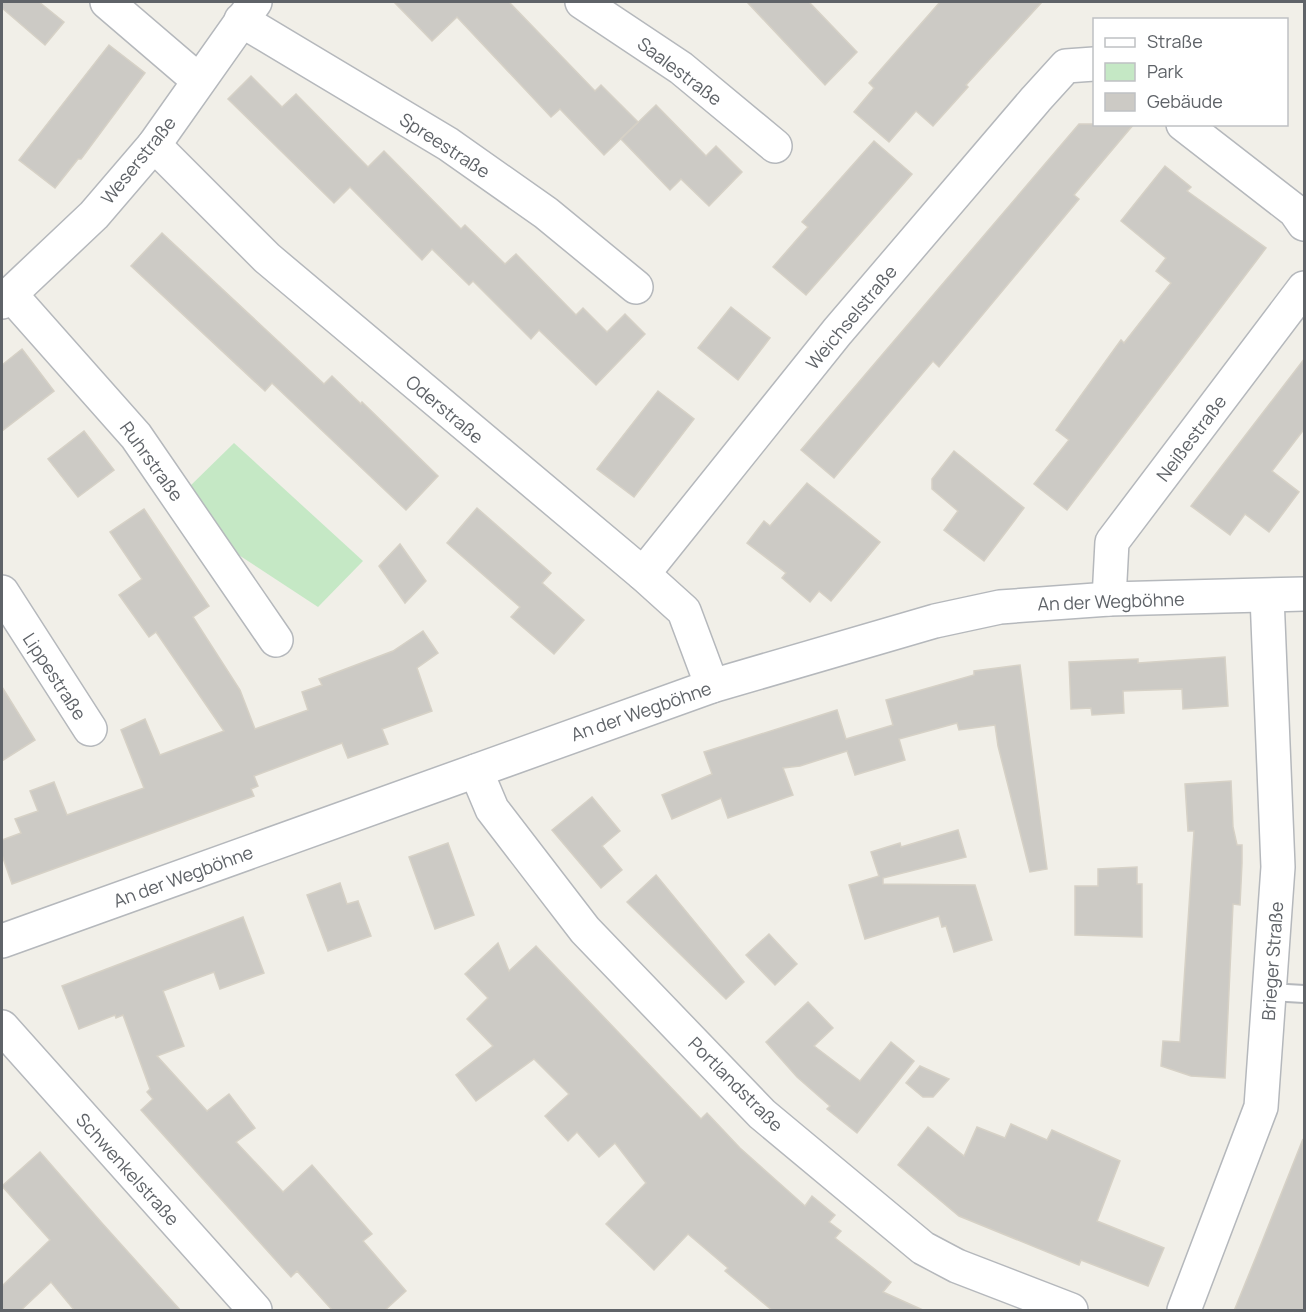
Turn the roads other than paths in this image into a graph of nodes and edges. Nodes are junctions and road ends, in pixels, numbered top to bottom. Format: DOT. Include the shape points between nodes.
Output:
graph roads {
  1 [pos="107,2"];
  2 [pos="582,2"];
  3 [pos="248,11"];
  4 [pos="1080,65"];
  5 [pos="198,80"];
  6 [pos="1187,126"];
  7 [pos="154,145"];
  8 [pos="775,146"];
  9 [pos="1305,224"];
  10 [pos="636,287"];
  11 [pos="1305,288"];
  12 [pos="6,299"];
  13 [pos="643,574"];
  14 [pos="2,592"];
  15 [pos="1305,594"];
  16 [pos="1267,596"];
  17 [pos="1109,599"];
  18 [pos="276,640"];
  19 [pos="712,686"];
  20 [pos="90,729"];
  21 [pos="476,771"];
  22 [pos="2,941"];
  23 [pos="1269,992"];
  24 [pos="1305,994"];
  25 [pos="2,1027"];
  26 [pos="255,1311"];
  27 [pos="1071,1311"];
  28 [pos="1184,1311"];
  1 -- 5 [label="street"];
  2 -- 8 [label="street, Saalestraße" via="681,68"];
  3 -- 5 [label="street, Weserstraße"];
  3 -- 10 [label="street, Spreestraße" via="546,213"];
  4 -- 13 [label="street, Weichselstraße" via="837,332"];
  5 -- 7 [label="street, Weserstraße"];
  6 -- 9 [label="street" via="1295,211"];
  7 -- 12 [label="street, Weserstraße" via="94,215"];
  7 -- 13 [label="street, Oderstraße" via="267,258"];
  11 -- 17 [label="street, Neißestraße" via="1112,542"];
  12 -- 18 [label="street, Ruhrstraße" via="136,436"];
  13 -- 19 [label="street, Oderstraße" via="684,611"];
  14 -- 20 [label="street, Lippestraße"];
  15 -- 16 [label="street, An der Wegböhne"];
  16 -- 17 [label="street, An der Wegböhne"];
  16 -- 23 [label="street, Brieger Straße" via="1278,867"];
  17 -- 19 [label="street, An der Wegböhne" via="1000,607 934,621"];
  19 -- 21 [label="street, An der Wegböhne"];
  21 -- 22 [label="street, An der Wegböhne"];
  21 -- 27 [label="street, Portlandstraße" via="492,809 585,930 762,1114 923,1248 957,1266"];
  23 -- 24 [label="lane"];
  23 -- 28 [label="street, Brieger Straße" via="1262,1107"];
  25 -- 26 [label="street, Schwenkelstraße"];
}
